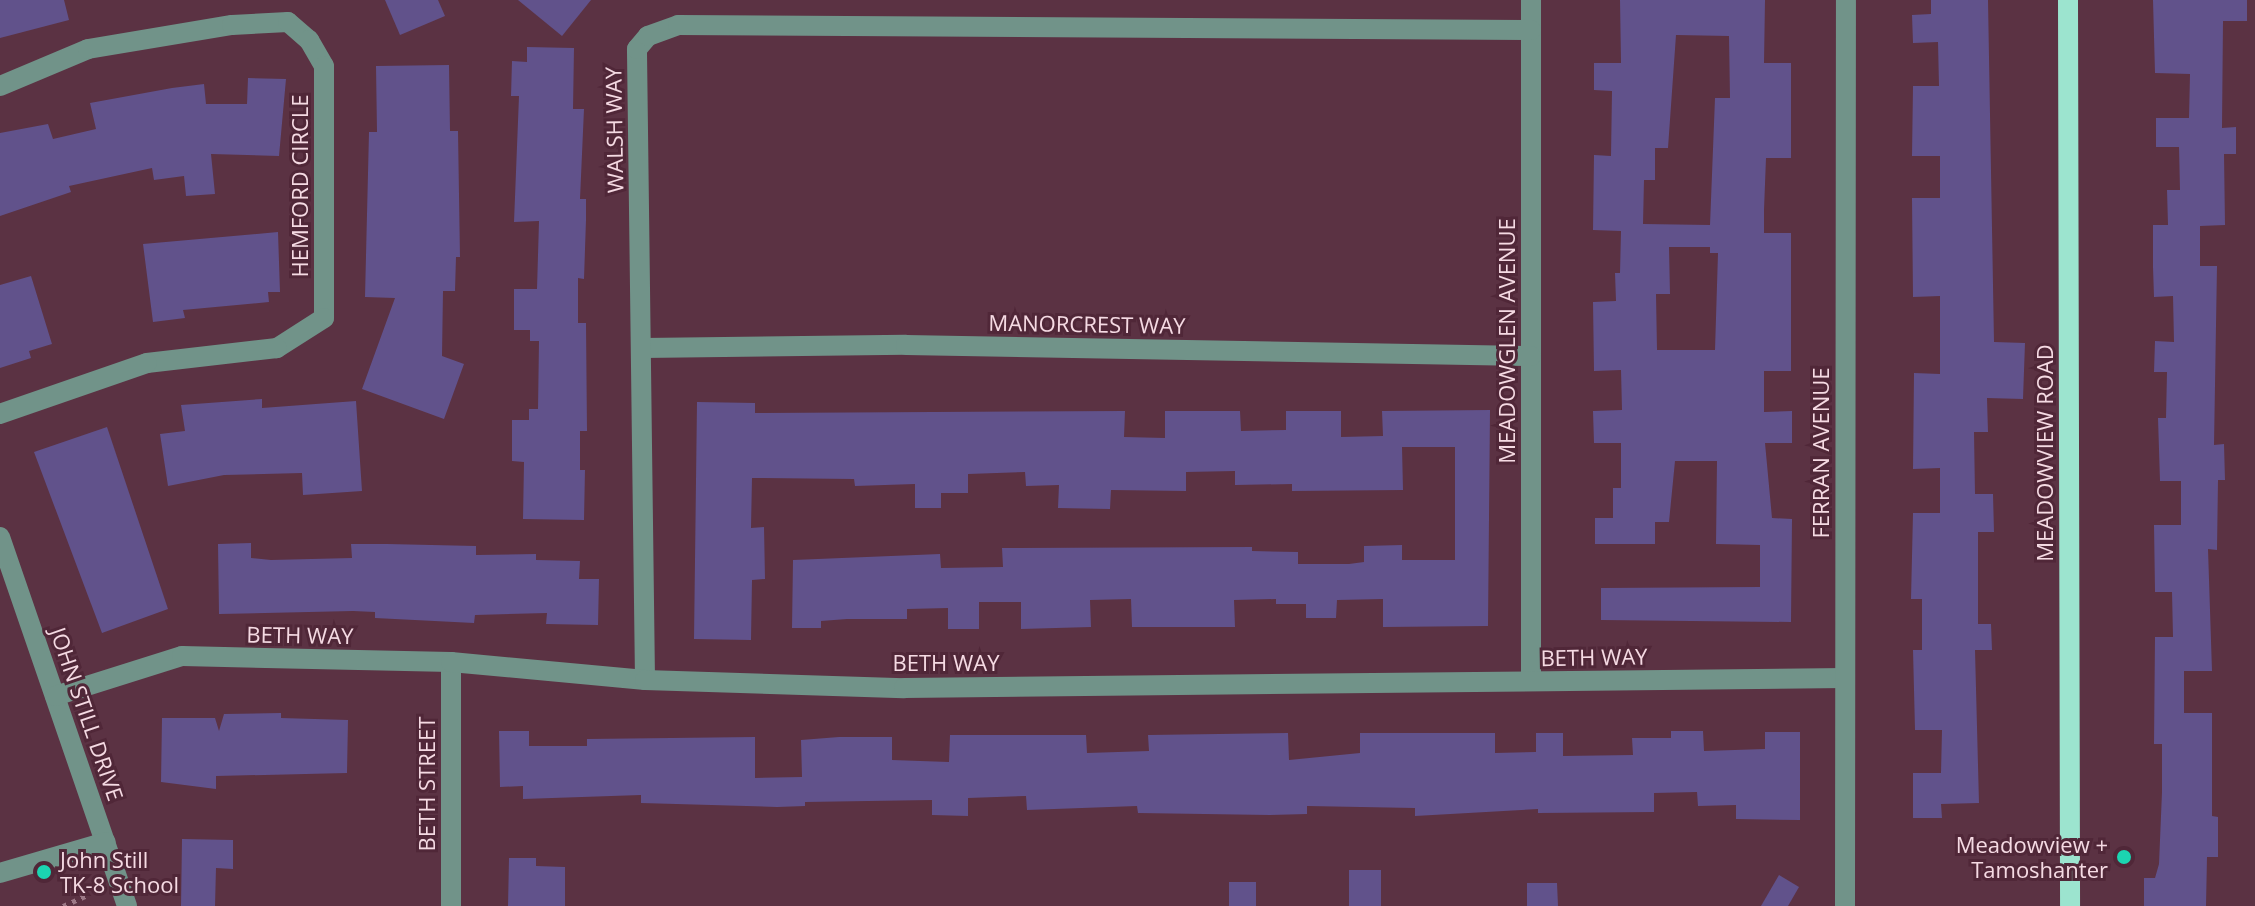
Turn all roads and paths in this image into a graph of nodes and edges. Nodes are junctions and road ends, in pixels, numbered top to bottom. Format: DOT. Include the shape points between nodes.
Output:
graph roads {
  1 [pos="1531,0"];
  2 [pos="1846,0"];
  3 [pos="2068,0"];
  4 [pos="1531,30"];
  5 [pos="0,86"];
  6 [pos="643,348"];
  7 [pos="1531,356"];
  8 [pos="0,414"];
  9 [pos="0,537"];
  10 [pos="451,662"];
  11 [pos="1845,678"];
  12 [pos="645,680"];
  13 [pos="1531,681"];
  14 [pos="55,696"];
  15 [pos="106,842"];
  16 [pos="0,873"];
  17 [pos="88,895"];
  18 [pos="63,906"];
  19 [pos="127,906"];
  20 [pos="451,906"];
  21 [pos="1845,906"];
  22 [pos="2070,906"];
  1 -- 4 [label="street, MEADOWGLEN AVENUE"];
  2 -- 11 [label="street, FERRAN AVENUE"];
  3 -- 22 [label="main road, MEADOWVIEW ROAD"];
  4 -- 6 [label="street, WALSH WAY" via="678,25 648,36 637,49"];
  4 -- 7 [label="street, MEADOWGLEN AVENUE"];
  5 -- 8 [label="street, HEMFORD CIRCLE" via="88,49 232,25 288,22 309,40 324,66 324,318 277,348 147,363"];
  6 -- 7 [label="street, MANORCREST WAY" via="906,345"];
  6 -- 12 [label="street, WALSH WAY"];
  7 -- 13 [label="street, MEADOWGLEN AVENUE"];
  9 -- 14 [label="street, JOHN STILL DRIVE"];
  10 -- 12 [label="street, BETH WAY"];
  10 -- 14 [label="street, BETH WAY" via="182,656"];
  10 -- 20 [label="street, BETH STREET"];
  11 -- 13 [label="street, BETH WAY"];
  11 -- 21 [label="street, FERRAN AVENUE"];
  12 -- 13 [label="street, BETH WAY" via="904,688"];
  14 -- 15 [label="street, JOHN STILL DRIVE"];
  15 -- 16 [label="street"];
  15 -- 19 [label="street, JOHN STILL DRIVE"];
  17 -- 18 [label="path"];
}
